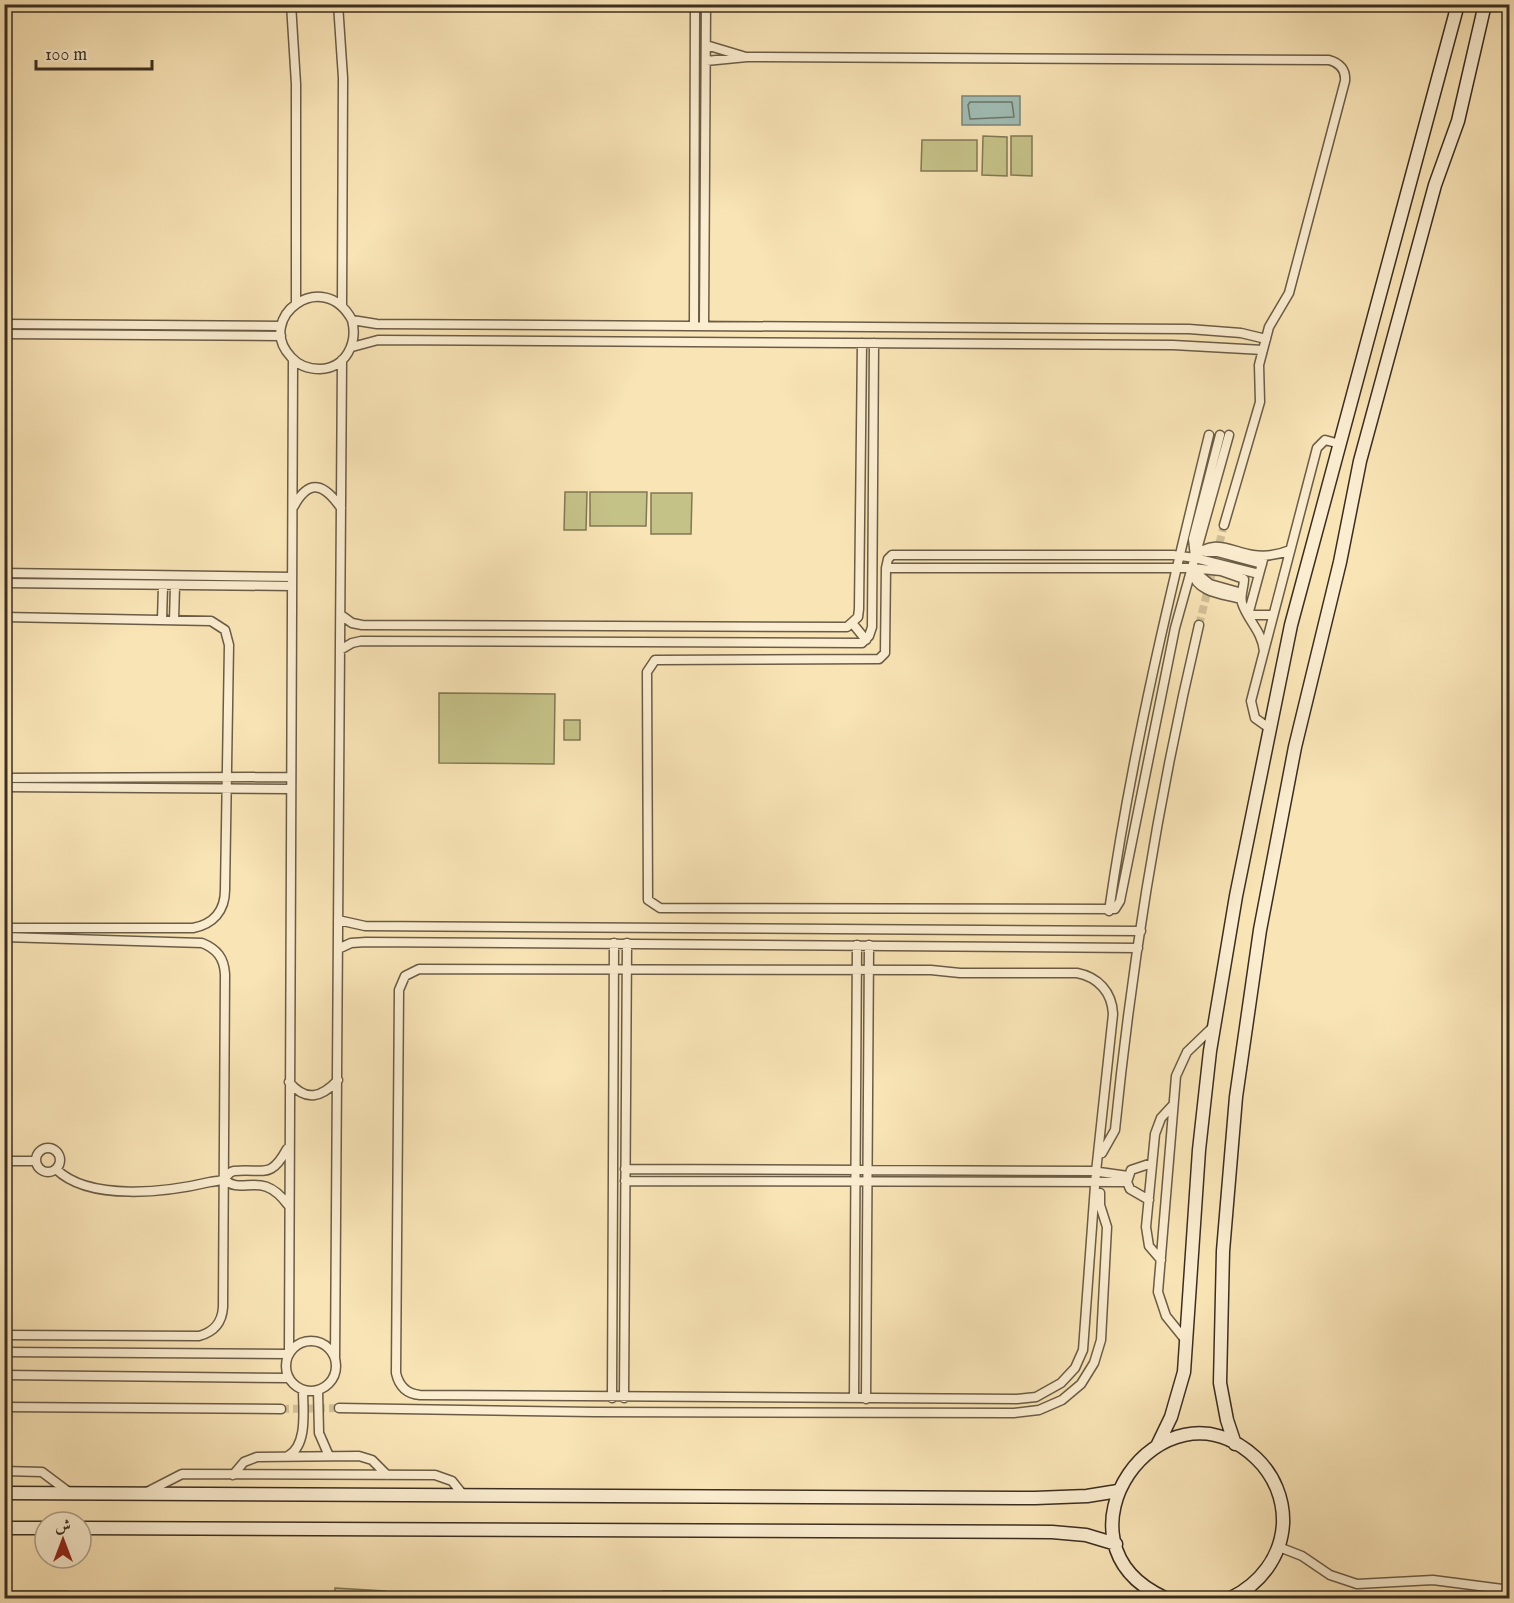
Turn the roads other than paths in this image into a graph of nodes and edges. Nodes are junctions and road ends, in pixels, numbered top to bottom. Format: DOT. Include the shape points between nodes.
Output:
graph roads {
  1 [pos="291,4"];
  2 [pos="339,4"];
  3 [pos="695,4"];
  4 [pos="706,4"];
  5 [pos="1458,4"];
  6 [pos="1485,4"];
  7 [pos="706,45"];
  8 [pos="747,57"];
  9 [pos="706,61"];
  10 [pos="296,303"];
  11 [pos="342,305"];
  12 [pos="352,320"];
  13 [pos="4,324"];
  14 [pos="486,325"];
  15 [pos="694,326"];
  16 [pos="704,326"];
  17 [pos="803,327"];
  18 [pos="971,328"];
  19 [pos="1203,330"];
  20 [pos="281,331"];
  21 [pos="4,334"];
  22 [pos="1266,339"];
  23 [pos="486,341"];
  24 [pos="803,343"];
  25 [pos="862,343"];
  26 [pos="874,343"];
  27 [pos="971,344"];
  28 [pos="1203,346"];
  29 [pos="352,347"];
  30 [pos="1263,350"];
  31 [pos="293,360"];
  32 [pos="342,360"];
  33 [pos="1209,435"];
  34 [pos="1225,435"];
  35 [pos="1340,444"];
  36 [pos="341,508"];
  37 [pos="293,509"];
  38 [pos="1224,525"];
  39 [pos="1290,550"];
  40 [pos="1180,556"];
  41 [pos="1195,558"];
  42 [pos="1263,560"];
  43 [pos="886,568"];
  44 [pos="1178,568"];
  45 [pos="1192,568"];
  46 [pos="4,573"];
  47 [pos="1259,574"];
  48 [pos="292,582"];
  49 [pos="4,583"];
  50 [pos="163,586"];
  51 [pos="175,586"];
  52 [pos="1171,592"];
  53 [pos="1242,596"];
  54 [pos="1184,597"];
  55 [pos="341,615"];
  56 [pos="1248,615"];
  57 [pos="1274,615"];
  58 [pos="4,617"];
  59 [pos="162,620"];
  60 [pos="174,620"];
  61 [pos="853,624"];
  62 [pos="1198,625"];
  63 [pos="450,626"];
  64 [pos="815,628"];
  65 [pos="866,640"];
  66 [pos="449,642"];
  67 [pos="815,644"];
  68 [pos="340,650"];
  69 [pos="1264,651"];
  70 [pos="1269,728"];
  71 [pos="291,777"];
  72 [pos="4,778"];
  73 [pos="227,778"];
  74 [pos="4,787"];
  75 [pos="227,789"];
  76 [pos="291,789"];
  77 [pos="1120,835"];
  78 [pos="1133,839"];
  79 [pos="1109,911"];
  80 [pos="338,921"];
  81 [pos="487,927"];
  82 [pos="4,928"];
  83 [pos="727,928"];
  84 [pos="1006,930"];
  85 [pos="1141,931"];
  86 [pos="4,937"];
  87 [pos="487,943"];
  88 [pos="614,943"];
  89 [pos="627,943"];
  90 [pos="728,944"];
  91 [pos="857,945"];
  92 [pos="869,945"];
  93 [pos="1007,946"];
  94 [pos="1138,948"];
  95 [pos="338,949"];
  96 [pos="614,970"];
  97 [pos="627,970"];
  98 [pos="857,972"];
  99 [pos="869,972"];
  100 [pos="1213,1027"];
  101 [pos="338,1080"];
  102 [pos="289,1082"];
  103 [pos="1173,1105"];
  104 [pos="289,1146"];
  105 [pos="4,1161"];
  106 [pos="36,1161"];
  107 [pos="1152,1163"];
  108 [pos="56,1169"];
  109 [pos="625,1169"];
  110 [pos="856,1170"];
  111 [pos="868,1171"];
  112 [pos="256,1172"];
  113 [pos="1098,1177"];
  114 [pos="224,1179"];
  115 [pos="1128,1179"];
  116 [pos="625,1181"];
  117 [pos="855,1182"];
  118 [pos="868,1183"];
  119 [pos="256,1185"];
  120 [pos="1149,1200"];
  121 [pos="288,1206"];
  122 [pos="1161,1260"];
  123 [pos="612,1304"];
  124 [pos="624,1304"];
  125 [pos="4,1335"];
  126 [pos="1188,1343"];
  127 [pos="4,1352"];
  128 [pos="289,1354"];
  129 [pos="335,1359"];
  130 [pos="4,1375"];
  131 [pos="289,1378"];
  132 [pos="303,1390"];
  133 [pos="318,1390"];
  134 [pos="612,1398"];
  135 [pos="624,1398"];
  136 [pos="854,1398"];
  137 [pos="866,1399"];
  138 [pos="4,1407"];
  139 [pos="339,1408"];
  140 [pos="281,1409"];
  141 [pos="302,1433"];
  142 [pos="319,1433"];
  143 [pos="1235,1444"];
  144 [pos="1157,1446"];
  145 [pos="329,1456"];
  146 [pos="286,1457"];
  147 [pos="4,1470"];
  148 [pos="233,1474"];
  149 [pos="387,1475"];
  150 [pos="1118,1491"];
  151 [pos="4,1493"];
  152 [pos="70,1494"];
  153 [pos="144,1494"];
  154 [pos="464,1496"];
  155 [pos="4,1528"];
  156 [pos="33,1528"];
  157 [pos="93,1528"];
  158 [pos="1116,1544"];
  159 [pos="1279,1547"];
  160 [pos="1509,1590"];
  161 [pos="1165,1599"];
  162 [pos="1231,1599"];
  1 -- 10 [label="street" via="296,84"];
  2 -- 11 [label="street" via="343,78"];
  3 -- 15 [label="street"];
  4 -- 7 [label="street"];
  5 -- 35 [label="main road"];
  6 -- 143 [label="main road" via="1458,121 1435,185 1360,461 1295,747 1258,940 1231,1148 1222,1275 1220,1383"];
  7 -- 8 [label="street"];
  7 -- 9 [label="street"];
  8 -- 9 [label="street"];
  8 -- 22 [label="street" via="1329,60 1338,64 1344,71 1344,81 1289,293 1273,317"];
  9 -- 16 [label="street"];
  10 -- 11 [label="street" via="320,296"];
  10 -- 20 [label="street" via="289,309"];
  11 -- 12 [label="street"];
  12 -- 14 [label="street" via="377,324"];
  12 -- 29 [label="street"];
  13 -- 20 [label="street"];
  14 -- 15 [label="street"];
  14 -- 23 [label="street"];
  15 -- 16 [label="street"];
  16 -- 17 [label="street"];
  17 -- 18 [label="street"];
  17 -- 24 [label="street"];
  18 -- 19 [label="street"];
  18 -- 27 [label="street"];
  19 -- 22 [label="street"];
  19 -- 28 [label="street"];
  20 -- 21 [label="street"];
  20 -- 31 [label="street"];
  22 -- 30 [label="street"];
  23 -- 24 [label="street"];
  23 -- 29 [label="street" via="378,340"];
  24 -- 25 [label="street"];
  25 -- 26 [label="street"];
  25 -- 61 [label="street" via="859,609"];
  26 -- 27 [label="street"];
  26 -- 65 [label="street" via="872,627"];
  27 -- 28 [label="street"];
  28 -- 30 [label="street"];
  29 -- 32 [label="street"];
  30 -- 38 [label="street" via="1260,402"];
  31 -- 32 [label="street" via="312,369 323,369"];
  31 -- 37 [label="street"];
  32 -- 36 [label="street"];
  33 -- 40 [label="street"];
  34 -- 41 [label="street"];
  35 -- 39 [label="street" via="1325,440 1318,445"];
  35 -- 70 [label="main road" via="1291,625"];
  36 -- 37 [label="street" via="327,491 316,487 305,490"];
  36 -- 55 [label="street"];
  37 -- 48 [label="street"];
  39 -- 42 [label="street"];
  39 -- 57 [label="street"];
  40 -- 41 [label="street"];
  40 -- 43 [label="street" via="895,555 888,559"];
  40 -- 44 [label="street"];
  41 -- 42 [label="street" via="1216,546"];
  41 -- 45 [label="street"];
  41 -- 47 [label="street"];
  42 -- 47 [label="street"];
  43 -- 44 [label="street"];
  43 -- 79 [label="street" via="885,653 879,659 661,659 650,663 648,900 660,908"];
  44 -- 45 [label="street"];
  44 -- 52 [label="street"];
  45 -- 53 [label="street" via="1200,587"];
  45 -- 53 [label="street" via="1241,576"];
  45 -- 54 [label="street"];
  46 -- 48 [label="street"];
  47 -- 56 [label="street"];
  48 -- 51 [label="street"];
  48 -- 71 [label="street"];
  49 -- 50 [label="street"];
  50 -- 51 [label="street"];
  50 -- 59 [label="street"];
  51 -- 60 [label="street"];
  52 -- 54 [label="street"];
  52 -- 77 [label="street"];
  53 -- 56 [label="street"];
  54 -- 78 [label="street"];
  55 -- 63 [label="street" via="362,625"];
  55 -- 68 [label="street"];
  56 -- 57 [label="street"];
  56 -- 69 [label="street" via="1259,630"];
  57 -- 69 [label="street"];
  58 -- 59 [label="street"];
  59 -- 60 [label="street"];
  60 -- 73 [label="street" via="212,621 227,634"];
  61 -- 64 [label="street"];
  61 -- 65 [label="street"];
  62 -- 85 [label="street" via="1180,705"];
  63 -- 64 [label="street"];
  63 -- 66 [label="street"];
  64 -- 67 [label="street"];
  65 -- 67 [label="street" via="858,644"];
  66 -- 67 [label="street"];
  66 -- 68 [label="street" via="356,641"];
  68 -- 80 [label="street"];
  69 -- 70 [label="street" via="1251,704 1255,718"];
  70 -- 100 [label="main road"];
  71 -- 73 [label="street"];
  71 -- 76 [label="street"];
  72 -- 73 [label="street"];
  73 -- 75 [label="street"];
  74 -- 75 [label="street"];
  75 -- 76 [label="street"];
  75 -- 82 [label="street" via="225,898 208,923 193,928"];
  76 -- 102 [label="street"];
  77 -- 78 [label="street"];
  77 -- 79 [label="street"];
  78 -- 79 [label="street" via="1119,904"];
  80 -- 81 [label="street" via="365,926"];
  80 -- 95 [label="street"];
  81 -- 83 [label="street"];
  81 -- 87 [label="street"];
  83 -- 84 [label="street"];
  83 -- 90 [label="street"];
  84 -- 85 [label="street"];
  84 -- 93 [label="street"];
  85 -- 94 [label="street"];
  86 -- 114 [label="street" via="194,941 216,951 225,966"];
  87 -- 88 [label="street"];
  87 -- 95 [label="street" via="361,942"];
  88 -- 89 [label="street"];
  88 -- 96 [label="street"];
  89 -- 90 [label="street"];
  89 -- 97 [label="street"];
  90 -- 91 [label="street"];
  91 -- 92 [label="street"];
  91 -- 98 [label="street"];
  92 -- 93 [label="street"];
  92 -- 99 [label="street"];
  93 -- 94 [label="street"];
  94 -- 113 [label="street" via="1115,1130 1103,1147"];
  95 -- 101 [label="street"];
  96 -- 97 [label="street"];
  96 -- 123 [label="street"];
  96 -- 134 [label="street" via="419,969 401,981 396,1373 401,1386 416,1395"];
  97 -- 98 [label="street"];
  97 -- 109 [label="street"];
  98 -- 99 [label="street"];
  98 -- 110 [label="street"];
  99 -- 111 [label="street"];
  99 -- 113 [label="street" via="1071,973 1099,982 1110,996 1113,1014"];
  100 -- 103 [label="street" via="1193,1045 1180,1065"];
  100 -- 126 [label="main road" via="1199,1150"];
  101 -- 102 [label="street" via="322,1095 311,1097 301,1094"];
  101 -- 129 [label="street"];
  102 -- 104 [label="street"];
  103 -- 107 [label="street" via="1156,1128"];
  103 -- 122 [label="street"];
  104 -- 112 [label="street" via="274,1169"];
  104 -- 121 [label="street"];
  105 -- 106 [label="street"];
  106 -- 108 [label="street" via="43,1171"];
  106 -- 108 [label="street" via="43,1149 54,1149 60,1159"];
  107 -- 115 [label="street" via="1132,1169"];
  107 -- 120 [label="street"];
  108 -- 114 [label="street" via="75,1183 99,1190 169,1189"];
  109 -- 110 [label="street"];
  109 -- 116 [label="street"];
  110 -- 111 [label="street"];
  110 -- 117 [label="street"];
  111 -- 113 [label="street"];
  111 -- 118 [label="street"];
  112 -- 114 [label="street" via="232,1172"];
  112 -- 119 [label="street"];
  113 -- 115 [label="street"];
  113 -- 118 [label="street"];
  113 -- 137 [label="street" via="1085,1344 1078,1362 1062,1383 1045,1394 1026,1399"];
  113 -- 139 [label="street" via="1107,1227 1098,1351 1088,1374 1076,1388 1062,1400 1039,1410 659,1413"];
  114 -- 119 [label="street" via="233,1185"];
  114 -- 125 [label="street" via="223,1307 220,1321 212,1331 192,1336"];
  115 -- 120 [label="street" via="1132,1191"];
  116 -- 117 [label="street"];
  116 -- 124 [label="street"];
  117 -- 118 [label="street"];
  117 -- 136 [label="street"];
  118 -- 137 [label="street"];
  119 -- 121 [label="street" via="273,1188"];
  120 -- 122 [label="street" via="1147,1240"];
  121 -- 128 [label="street"];
  122 -- 126 [label="street" via="1161,1305"];
  123 -- 124 [label="street"];
  123 -- 134 [label="street"];
  124 -- 135 [label="street"];
  126 -- 144 [label="main road" via="1176,1402"];
  127 -- 128 [label="street"];
  128 -- 129 [label="street" via="300,1343 314,1341 327,1346"];
  128 -- 131 [label="street" via="285,1366"];
  129 -- 133 [label="street" via="333,1378"];
  130 -- 131 [label="street"];
  131 -- 132 [label="street"];
  132 -- 133 [label="street"];
  132 -- 141 [label="street"];
  133 -- 142 [label="street"];
  134 -- 135 [label="street"];
  135 -- 136 [label="street"];
  136 -- 137 [label="street"];
  138 -- 140 [label="street"];
  141 -- 142 [label="street"];
  141 -- 146 [label="street" via="296,1449"];
  142 -- 145 [label="street"];
  143 -- 144 [label="main road" via="1216,1437 1196,1436 1176,1438"];
  143 -- 159 [label="main road" via="1260,1462 1276,1487 1283,1517"];
  144 -- 150 [label="main road" via="1133,1465"];
  145 -- 146 [label="street"];
  145 -- 149 [label="street" via="366,1458"];
  146 -- 148 [label="street" via="252,1458"];
  147 -- 152 [label="street" via="42,1472"];
  148 -- 149 [label="street"];
  148 -- 153 [label="street" via="178,1475"];
  149 -- 154 [label="street" via="441,1476 452,1481"];
  150 -- 154 [label="main road" via="1035,1498"];
  150 -- 158 [label="main road" via="1112,1517"];
  151 -- 152 [label="main road"];
  152 -- 153 [label="main road"];
  153 -- 154 [label="main road"];
  155 -- 156 [label="main road"];
  157 -- 158 [label="main road" via="1043,1532 1086,1535"];
  158 -- 161 [label="main road" via="1137,1580"];
  159 -- 160 [label="street" via="1302,1556 1330,1575 1357,1584 1433,1580"];
  159 -- 162 [label="main road" via="1257,1582"];
}
